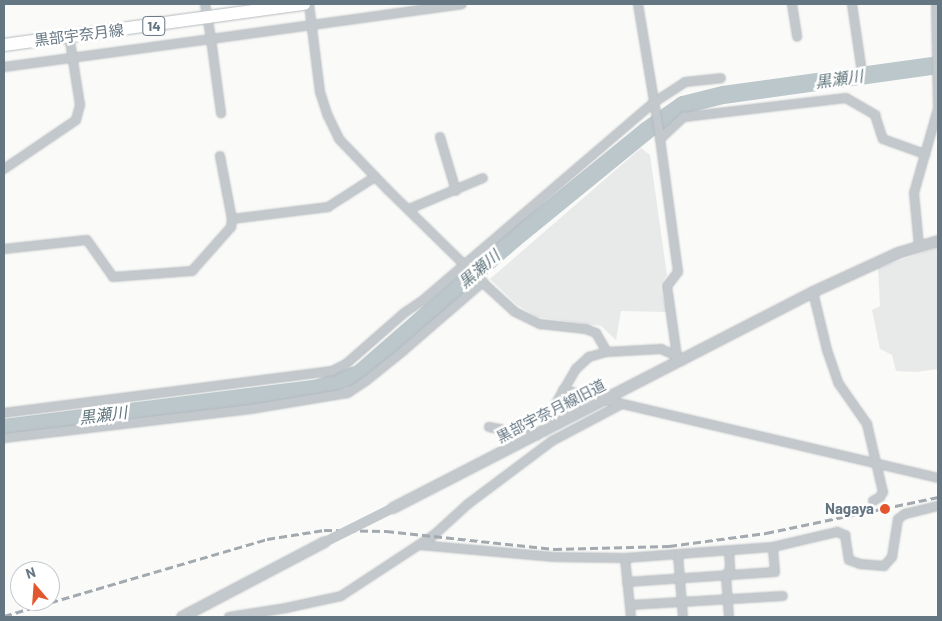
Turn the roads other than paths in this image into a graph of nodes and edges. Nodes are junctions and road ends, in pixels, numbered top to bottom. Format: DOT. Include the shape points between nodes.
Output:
graph roads {
  1 [pos="205,4"];
  2 [pos="304,4"];
  3 [pos="308,4"];
  4 [pos="462,4"];
  5 [pos="638,4"];
  6 [pos="792,4"];
  7 [pos="852,4"];
  8 [pos="936,4"];
  9 [pos="207,18"];
  10 [pos="311,25"];
  11 [pos="69,35"];
  12 [pos="797,37"];
  13 [pos="211,39"];
  14 [pos="4,45"];
  15 [pos="72,57"];
  16 [pos="861,66"];
  17 [pos="4,67"];
  18 [pos="721,78"];
  19 [pos="654,106"];
  20 [pos="938,108"];
  21 [pos="221,113"];
  22 [pos="660,135"];
  23 [pos="440,137"];
  24 [pos="934,137"];
  25 [pos="925,154"];
  26 [pos="220,156"];
  27 [pos="4,169"];
  28 [pos="375,176"];
  29 [pos="483,178"];
  30 [pos="456,191"];
  31 [pos="408,209"];
  32 [pos="232,219"];
  33 [pos="938,241"];
  34 [pos="919,246"];
  35 [pos="4,250"];
  36 [pos="466,266"];
  37 [pos="482,281"];
  38 [pos="813,292"];
  39 [pos="607,352"];
  40 [pos="679,359"];
  41 [pos="563,390"];
  42 [pos="603,401"];
  43 [pos="620,405"];
  44 [pos="4,413"];
  45 [pos="488,427"];
  46 [pos="548,429"];
  47 [pos="536,436"];
  48 [pos="4,438"];
  49 [pos="876,461"];
  50 [pos="938,478"];
  51 [pos="872,501"];
  52 [pos="938,506"];
  53 [pos="419,545"];
  54 [pos="773,547"];
  55 [pos="729,551"];
  56 [pos="678,555"];
  57 [pos="625,558"];
  58 [pos="726,576"];
  59 [pos="680,578"];
  60 [pos="628,582"];
  61 [pos="783,596"];
  62 [pos="728,600"];
  63 [pos="682,602"];
  64 [pos="630,605"];
  65 [pos="248,616"];
  66 [pos="182,617"];
  67 [pos="228,617"];
  68 [pos="631,617"];
  69 [pos="683,617"];
  70 [pos="729,617"];
  1 -- 9 [label="street"];
  2 -- 9 [label="main road, 黒部宇奈月線 / 14"];
  3 -- 10 [label="street"];
  4 -- 10 [label="street"];
  5 -- 19 [label="street"];
  6 -- 12 [label="street"];
  7 -- 16 [label="street"];
  8 -- 20 [label="street"];
  9 -- 11 [label="main road, 黒部宇奈月線 / 14"];
  9 -- 13 [label="street"];
  10 -- 13 [label="street"];
  10 -- 28 [label="street" via="320,92 328,116 339,139"];
  11 -- 14 [label="main road, 黒部宇奈月線 / 14"];
  11 -- 15 [label="street"];
  13 -- 15 [label="street"];
  13 -- 21 [label="street"];
  15 -- 17 [label="street"];
  15 -- 27 [label="street" via="80,105 76,120"];
  18 -- 19 [label="street" via="685,82"];
  19 -- 22 [label="street"];
  19 -- 36 [label="street"];
  20 -- 24 [label="street"];
  22 -- 25 [label="street" via="684,117 846,98 875,115 883,139"];
  22 -- 40 [label="street" via="678,272 667,286"];
  23 -- 30 [label="street"];
  24 -- 25 [label="street"];
  25 -- 34 [label="street" via="914,193"];
  26 -- 32 [label="street"];
  28 -- 31 [label="street"];
  28 -- 32 [label="street" via="328,207"];
  29 -- 30 [label="street"];
  30 -- 31 [label="street"];
  31 -- 36 [label="street"];
  32 -- 35 [label="street" via="231,227 192,271 113,277 87,240"];
  33 -- 34 [label="street, 黒部宇奈月線旧道"];
  34 -- 38 [label="street, 黒部宇奈月線旧道"];
  36 -- 37 [label="street"];
  36 -- 44 [label="street" via="404,313 346,364 332,371"];
  37 -- 39 [label="street" via="514,312 540,324 596,333"];
  37 -- 48 [label="street" via="366,382 348,393 251,409"];
  38 -- 40 [label="street, 黒部宇奈月線旧道"];
  38 -- 49 [label="street" via="827,350 840,384 867,424"];
  39 -- 40 [label="street" via="661,349"];
  39 -- 41 [label="street" via="589,357 576,369"];
  40 -- 42 [label="street, 黒部宇奈月線旧道"];
  41 -- 42 [label="street"];
  41 -- 46 [label="street" via="552,410"];
  42 -- 43 [label="street"];
  42 -- 46 [label="street, 黒部宇奈月線旧道"];
  43 -- 49 [label="street"];
  43 -- 53 [label="street" via="552,441"];
  45 -- 47 [label="street"];
  46 -- 47 [label="street, 黒部宇奈月線旧道"];
  47 -- 66 [label="street, 黒部宇奈月線旧道, bridge"];
  49 -- 50 [label="street"];
  49 -- 51 [label="street" via="883,492 880,498"];
  52 -- 54 [label="street" via="905,514 898,519 892,557 884,566 849,560 845,535 837,532"];
  53 -- 57 [label="street" via="554,557"];
  53 -- 65 [label="street" via="341,596"];
  54 -- 55 [label="street"];
  54 -- 58 [label="street" via="775,572"];
  55 -- 56 [label="street"];
  55 -- 58 [label="street" via="730,568"];
  56 -- 57 [label="street"];
  56 -- 59 [label="street"];
  57 -- 60 [label="street"];
  58 -- 59 [label="street"];
  58 -- 62 [label="street"];
  59 -- 60 [label="street"];
  59 -- 63 [label="street"];
  60 -- 64 [label="street"];
  61 -- 62 [label="street"];
  62 -- 63 [label="street"];
  62 -- 70 [label="street"];
  63 -- 64 [label="street"];
  63 -- 69 [label="street"];
  64 -- 68 [label="street"];
  65 -- 67 [label="street"];
}
